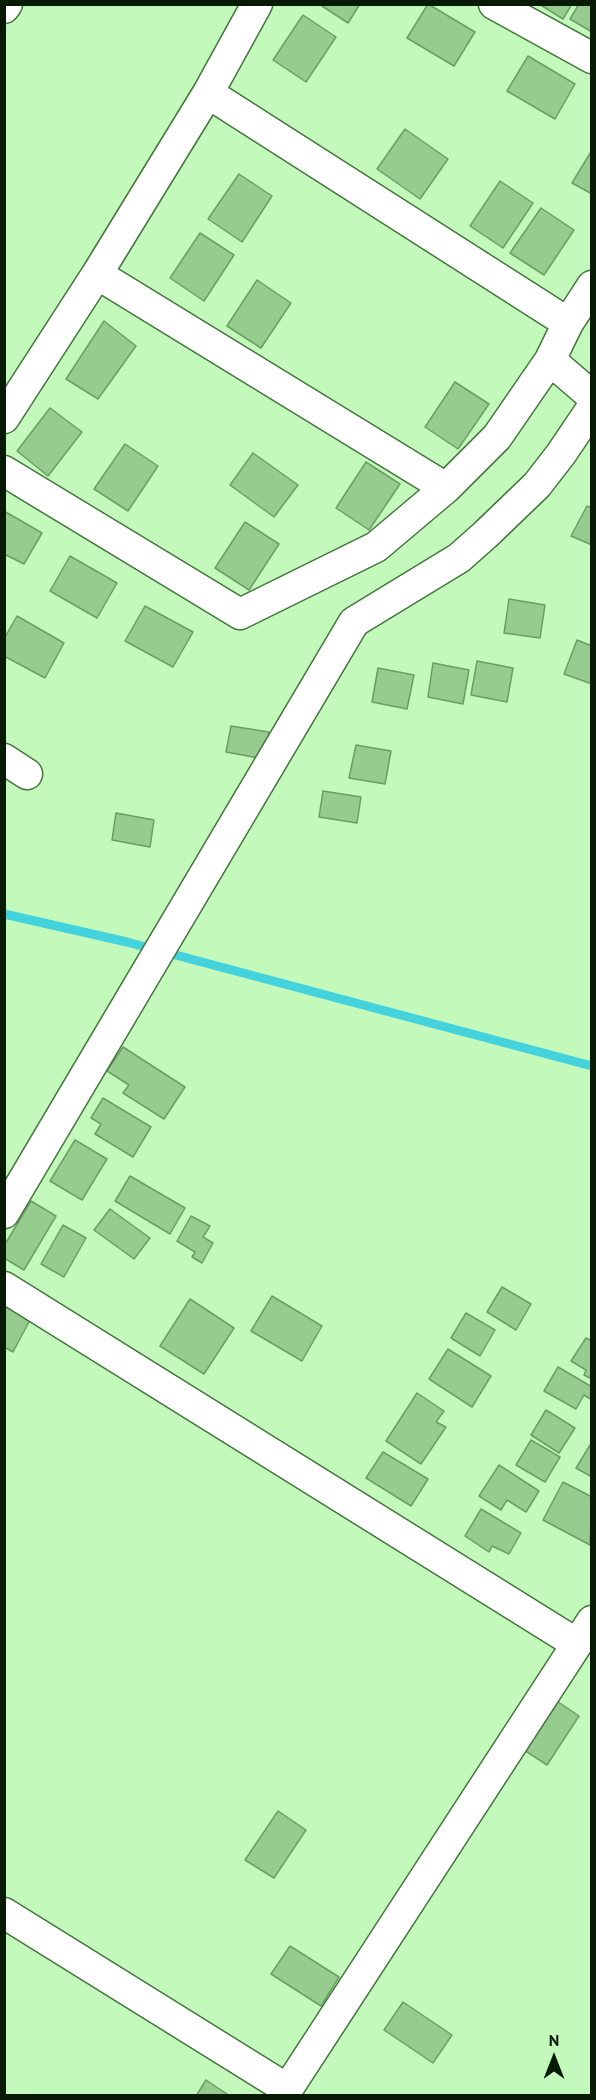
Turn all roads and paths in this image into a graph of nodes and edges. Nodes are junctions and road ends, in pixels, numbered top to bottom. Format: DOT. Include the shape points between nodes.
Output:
graph roads {
  1 [pos="257,4"];
  2 [pos="494,4"];
  3 [pos="591,58"];
  4 [pos="207,93"];
  5 [pos="97,274"];
  6 [pos="591,286"];
  7 [pos="568,323"];
  8 [pos="550,360"];
  9 [pos="591,396"];
  10 [pos="591,408"];
  11 [pos="4,418"];
  12 [pos="4,471"];
  13 [pos="446,488"];
  14 [pos="4,1213"];
  15 [pos="4,1287"];
  16 [pos="584,1632"];
  17 [pos="4,1913"];
  18 [pos="285,2092"];
  1 -- 4 [label="street"];
  2 -- 3 [label="street"];
  4 -- 5 [label="street"];
  4 -- 7 [label="street"];
  5 -- 11 [label="street"];
  5 -- 13 [label="street"];
  6 -- 7 [label="street"];
  7 -- 8 [label="street"];
  8 -- 9 [label="street"];
  8 -- 13 [label="street" via="497,437"];
  10 -- 14 [label="street" via="537,485 485,535 459,558 354,622"];
  12 -- 13 [label="street" via="240,614 376,547"];
  15 -- 16 [label="street"];
  16 -- 18 [label="street"];
  17 -- 18 [label="street"];
}
